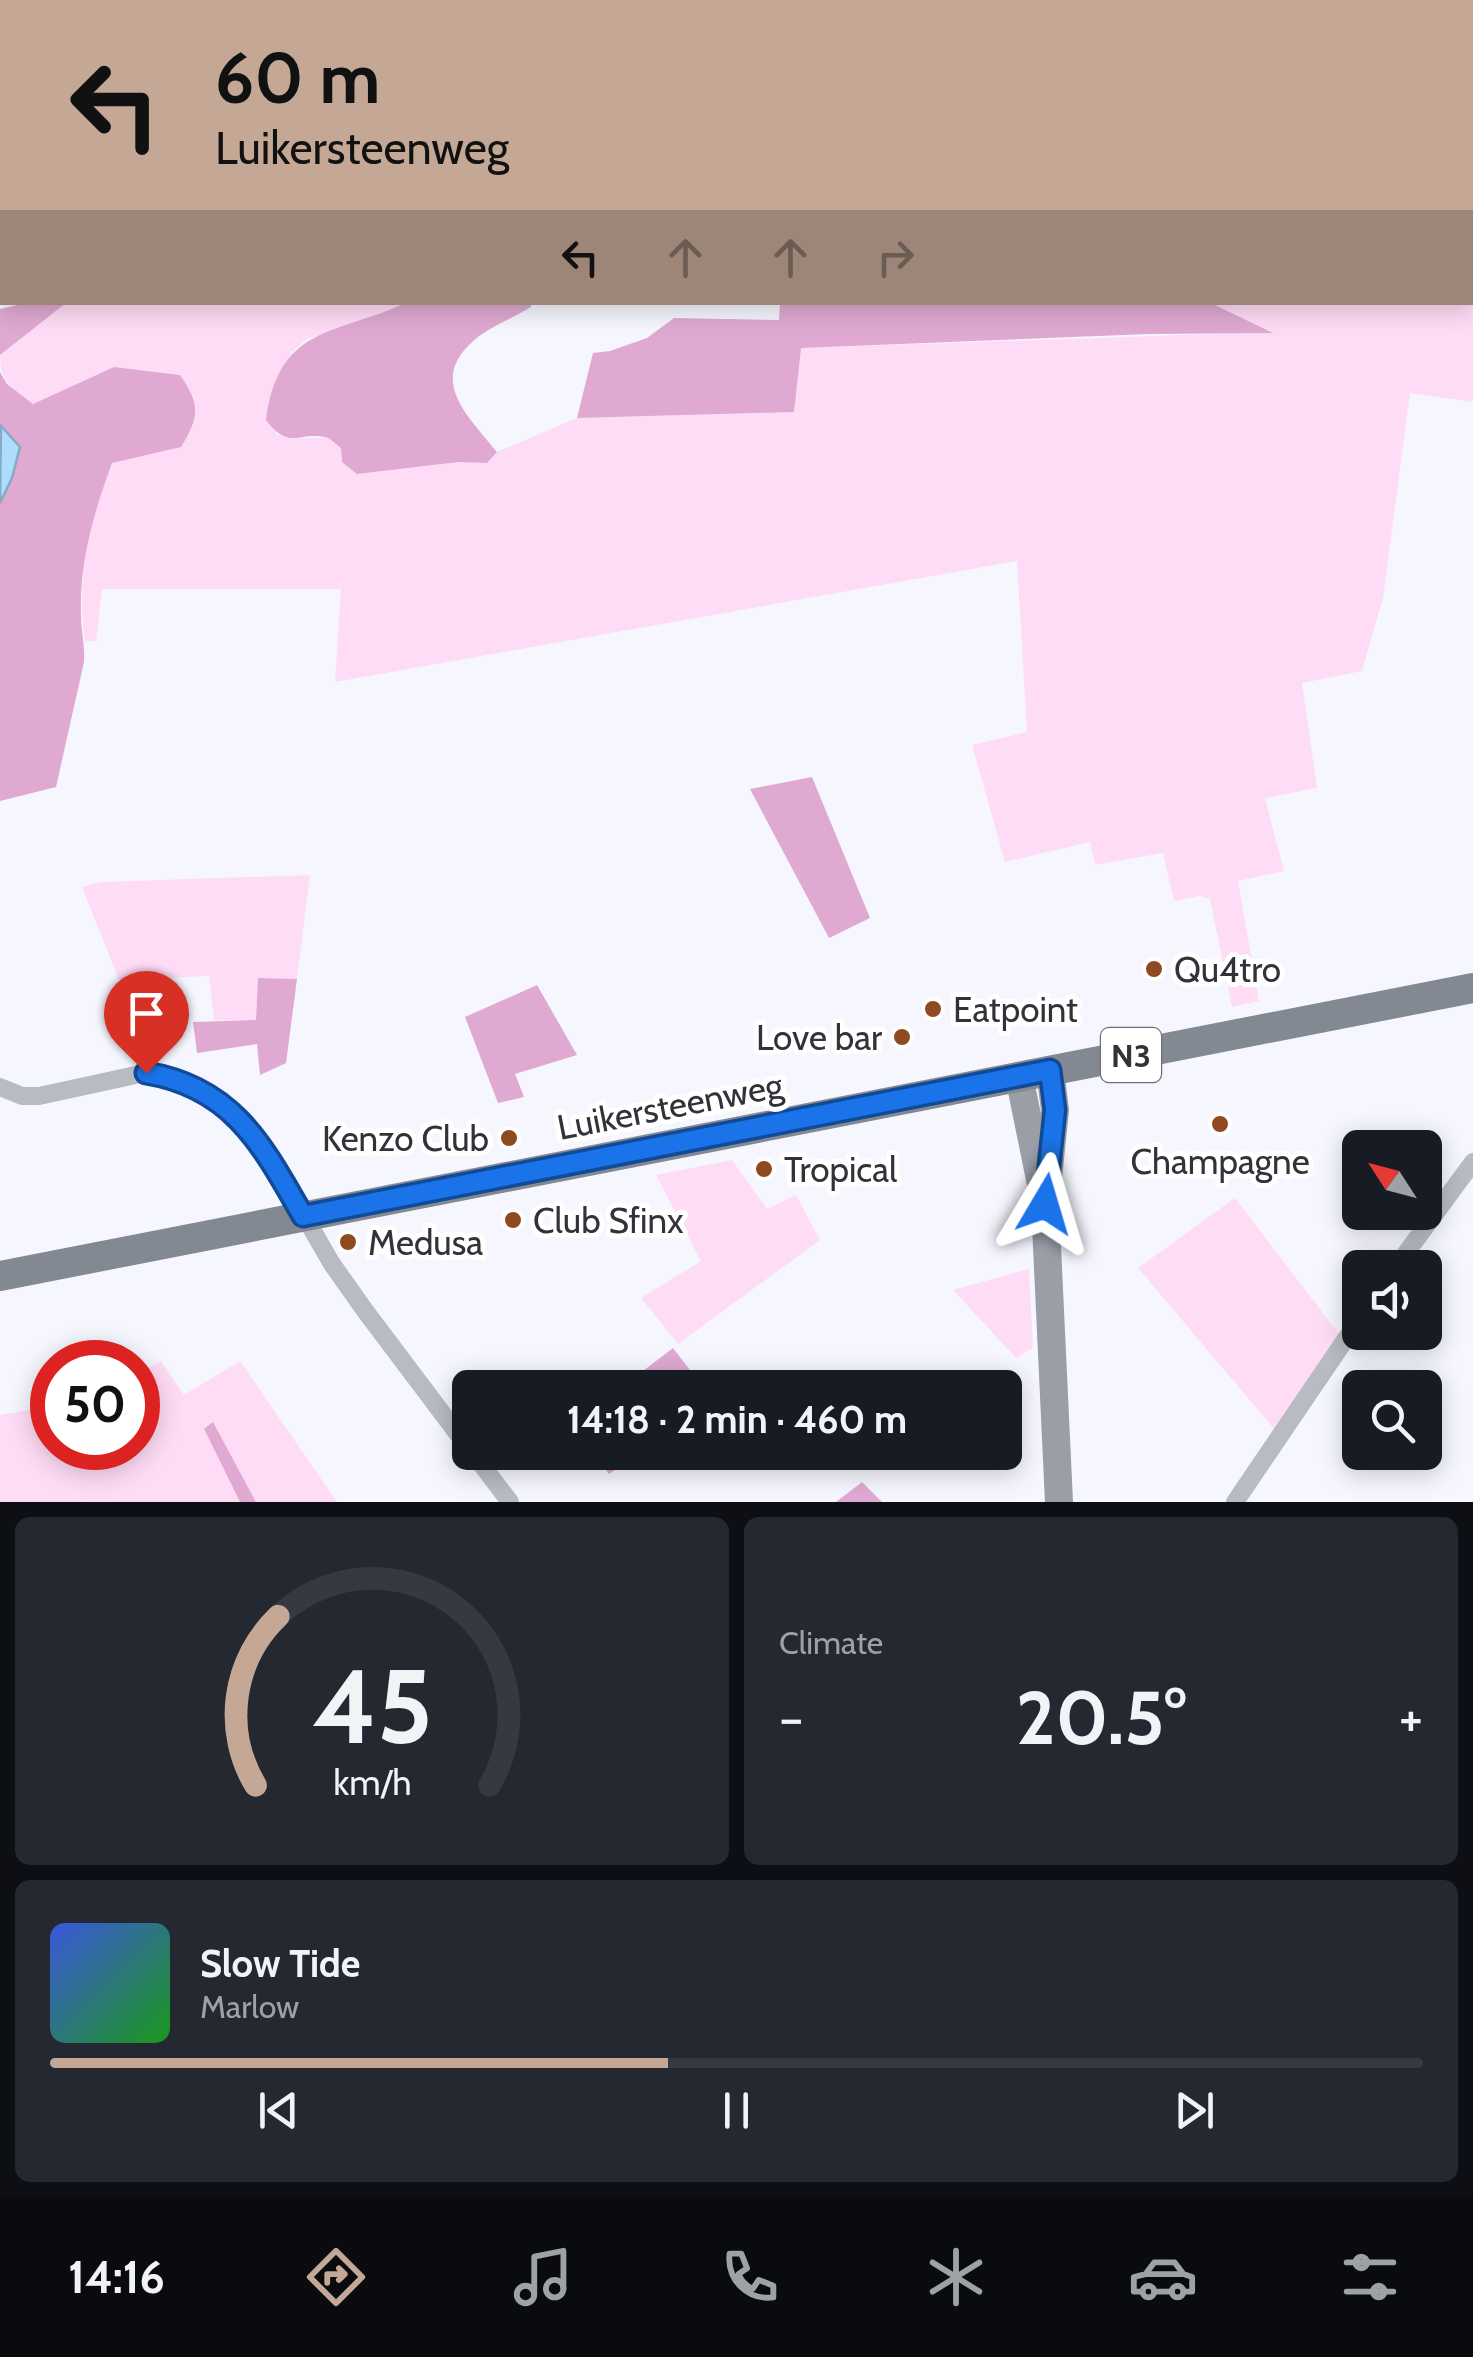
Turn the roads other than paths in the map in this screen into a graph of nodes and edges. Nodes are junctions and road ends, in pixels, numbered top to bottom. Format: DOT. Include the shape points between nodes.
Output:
graph roads {
  1 [pos="1473,988"];
  2 [pos="1050,1070"];
  3 [pos="1020,1076"];
  4 [pos="0,1087"];
  5 [pos="1473,1162"];
  6 [pos="1045,1204"];
  7 [pos="303,1216"];
  8 [pos="1409,1250"];
  9 [pos="0,1276"];
  10 [pos="1342,1344"];
  11 [pos="452,1426"];
  12 [pos="486,1470"];
  13 [pos="510,1502"];
  14 [pos="1059,1502"];
  15 [pos="1235,1502"];
  1 -- 2 [label="main road, Luikersteenweg / N3"];
  2 -- 3 [label="main road, Luikersteenweg / N3"];
  2 -- 6 [label="main road" via="1055,1110"];
  3 -- 6 [label="main road"];
  3 -- 7 [label="main road, Luikersteenweg / N3"];
  4 -- 7 [label="street" via="39,1096 131,1074 174,1079 219,1101 246,1125"];
  5 -- 8 [label="street"];
  6 -- 14 [label="main road"];
  7 -- 9 [label="main road, Luikersteenweg / N3"];
  7 -- 11 [label="street"];
  10 -- 15 [label="street"];
  12 -- 13 [label="street"];
}
